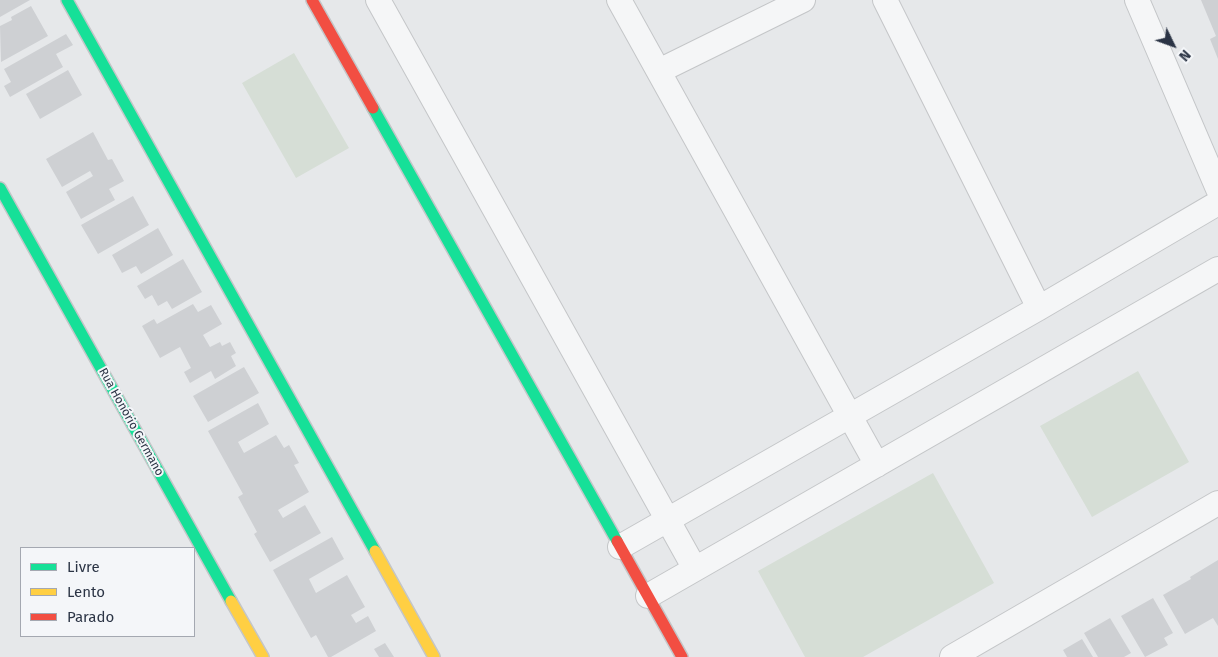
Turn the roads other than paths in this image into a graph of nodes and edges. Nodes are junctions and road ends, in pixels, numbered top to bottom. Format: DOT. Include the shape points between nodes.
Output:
graph roads {
  1 [pos="67,0"];
  2 [pos="378,0"];
  3 [pos="619,0"];
  4 [pos="803,0"];
  5 [pos="886,0"];
  6 [pos="1137,0"];
  7 [pos="319,2"];
  8 [pos="658,71"];
  9 [pos="1218,189"];
  10 [pos="1,193"];
  11 [pos="1218,203"];
  12 [pos="1218,269"];
  13 [pos="1039,308"];
  14 [pos="850,416"];
  15 [pos="877,465"];
  16 [pos="1218,503"];
  17 [pos="668,520"];
  18 [pos="620,547"];
  19 [pos="695,569"];
  20 [pos="648,596"];
  21 [pos="263,657"];
  22 [pos="434,657"];
  23 [pos="682,657"];
  24 [pos="952,657"];
  1 -- 22 [label="street"];
  2 -- 17 [label="street"];
  3 -- 8 [label="street"];
  4 -- 8 [label="street"];
  5 -- 13 [label="street"];
  6 -- 9 [label="street"];
  7 -- 18 [label="street"];
  8 -- 14 [label="street"];
  10 -- 21 [label="street, Rua Honório Germano"];
  11 -- 13 [label="street"];
  12 -- 15 [label="street"];
  13 -- 14 [label="street"];
  14 -- 15 [label="street"];
  14 -- 17 [label="street"];
  15 -- 19 [label="street"];
  16 -- 24 [label="street"];
  17 -- 18 [label="street"];
  17 -- 19 [label="street"];
  18 -- 20 [label="street"];
  19 -- 20 [label="street"];
  20 -- 23 [label="street"];
}
